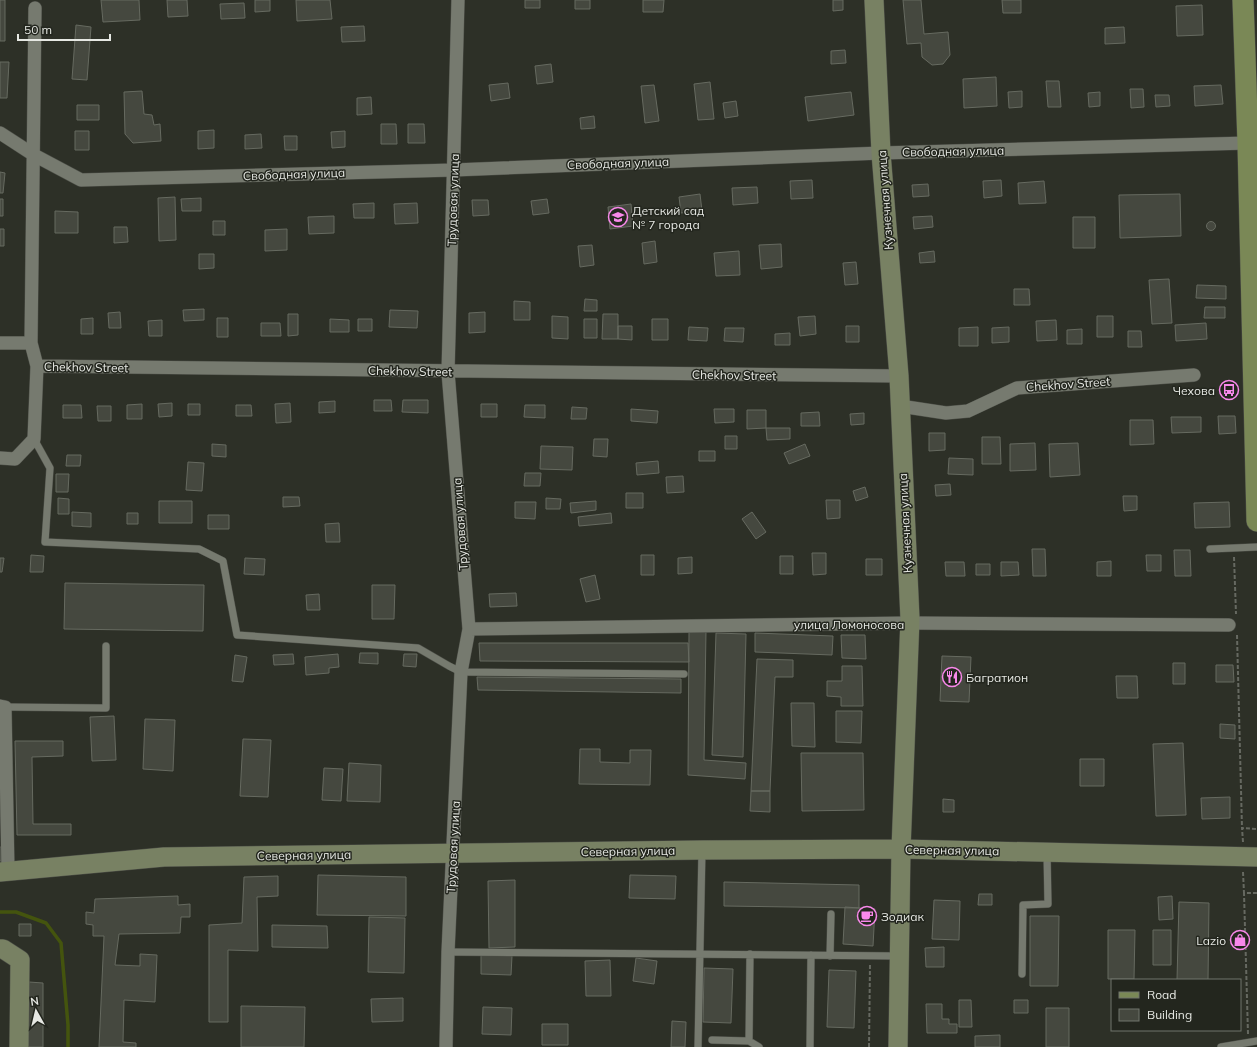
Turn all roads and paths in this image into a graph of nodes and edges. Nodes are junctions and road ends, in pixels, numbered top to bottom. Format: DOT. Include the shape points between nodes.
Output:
graph roads {
  1 [pos="458,0"];
  2 [pos="874,0"];
  3 [pos="1243,0"];
  4 [pos="35,8"];
  5 [pos="0,133"];
  6 [pos="1248,144"];
  7 [pos="881,153"];
  8 [pos="34,155"];
  9 [pos="454,170"];
  10 [pos="0,343"];
  11 [pos="31,343"];
  12 [pos="37,366"];
  13 [pos="448,372"];
  14 [pos="1194,375"];
  15 [pos="898,376"];
  16 [pos="900,406"];
  17 [pos="34,439"];
  18 [pos="1256,447"];
  19 [pos="0,458"];
  20 [pos="1257,520"];
  21 [pos="1257,547"];
  22 [pos="1234,548"];
  23 [pos="1210,549"];
  24 [pos="910,623"];
  25 [pos="1234,624"];
  26 [pos="469,629"];
  27 [pos="106,646"];
  28 [pos="461,672"];
  29 [pos="684,674"];
  30 [pos="2,707"];
  31 [pos="1242,828"];
  32 [pos="901,849"];
  33 [pos="702,850"];
  34 [pos="1047,852"];
  35 [pos="453,853"];
  36 [pos="1257,857"];
  37 [pos="4,872"];
  38 [pos="1257,893"];
  39 [pos="831,914"];
  40 [pos="0,949"];
  41 [pos="448,952"];
  42 [pos="700,954"];
  43 [pos="750,954"];
  44 [pos="811,955"];
  45 [pos="830,956"];
  46 [pos="871,956"];
  47 [pos="900,956"];
  48 [pos="1022,974"];
  49 [pos="712,1040"];
  50 [pos="1257,1041"];
  51 [pos="749,1042"];
  52 [pos="1248,1042"];
  53 [pos="20,1047"];
  54 [pos="446,1047"];
  55 [pos="698,1047"];
  56 [pos="759,1047"];
  57 [pos="810,1047"];
  58 [pos="869,1047"];
  59 [pos="898,1047"];
  60 [pos="1221,1047"];
  1 -- 9 [label="street, Трудовая улица"];
  2 -- 7 [label="street, Кузнечная улица"];
  3 -- 6 [label="main road"];
  4 -- 8 [label="street"];
  5 -- 8 [label="street, Свободная улица"];
  6 -- 7 [label="street, Свободная улица"];
  6 -- 18 [label="main road"];
  7 -- 9 [label="street, Свободная улица"];
  7 -- 15 [label="street, Кузнечная улица"];
  8 -- 9 [label="street, Свободная улица" via="81,180"];
  8 -- 11 [label="street"];
  9 -- 13 [label="street, Трудовая улица"];
  10 -- 11 [label="street"];
  11 -- 12 [label="street"];
  12 -- 13 [label="street, Chekhov Street"];
  12 -- 17 [label="street, Chekhov Street"];
  13 -- 15 [label="street, Chekhov Street"];
  13 -- 26 [label="street, Трудовая улица"];
  14 -- 16 [label="street, Chekhov Street" via="1017,388 968,412 946,413"];
  15 -- 16 [label="street, Кузнечная улица"];
  16 -- 24 [label="street, Кузнечная улица"];
  17 -- 19 [label="street" via="15,459"];
  17 -- 28 [label="lane" via="50,468 45,542 199,549 223,561 237,635 418,648"];
  18 -- 20 [label="main road"];
  21 -- 22 [label="lane"];
  22 -- 23 [label="lane"];
  22 -- 25 [label="path"];
  24 -- 25 [label="street, улица Ломоносова"];
  24 -- 26 [label="street, улица Ломоносова"];
  24 -- 32 [label="street, Кузнечная улица"];
  25 -- 31 [label="path"];
  26 -- 28 [label="street, Трудовая улица"];
  27 -- 30 [label="lane" via="106,708"];
  28 -- 29 [label="lane"];
  28 -- 35 [label="street, Трудовая улица"];
  30 -- 37 [label="street"];
  32 -- 33 [label="street, Северная улица"];
  32 -- 34 [label="street, Северная улица"];
  32 -- 47 [label="street, Кузнечная улица"];
  33 -- 35 [label="street, Северная улица"];
  33 -- 42 [label="lane"];
  34 -- 36 [label="street, Северная улица"];
  34 -- 48 [label="lane" via="1048,904 1023,905"];
  35 -- 37 [label="street, Северная улица" via="164,857"];
  35 -- 41 [label="street, Трудовая улица"];
  38 -- 52 [label="path" via="1244,893"];
  39 -- 45 [label="lane"];
  40 -- 53 [label="street" via="20,960"];
  41 -- 42 [label="lane"];
  41 -- 54 [label="street, Трудовая улица"];
  42 -- 43 [label="lane"];
  42 -- 55 [label="lane"];
  43 -- 44 [label="lane"];
  43 -- 51 [label="lane"];
  44 -- 45 [label="lane"];
  44 -- 57 [label="lane"];
  45 -- 46 [label="lane"];
  46 -- 47 [label="lane"];
  46 -- 58 [label="path"];
  47 -- 59 [label="street, Кузнечная улица"];
  49 -- 51 [label="lane"];
  50 -- 52 [label="lane"];
  51 -- 56 [label="lane"];
  52 -- 60 [label="lane"];
}
